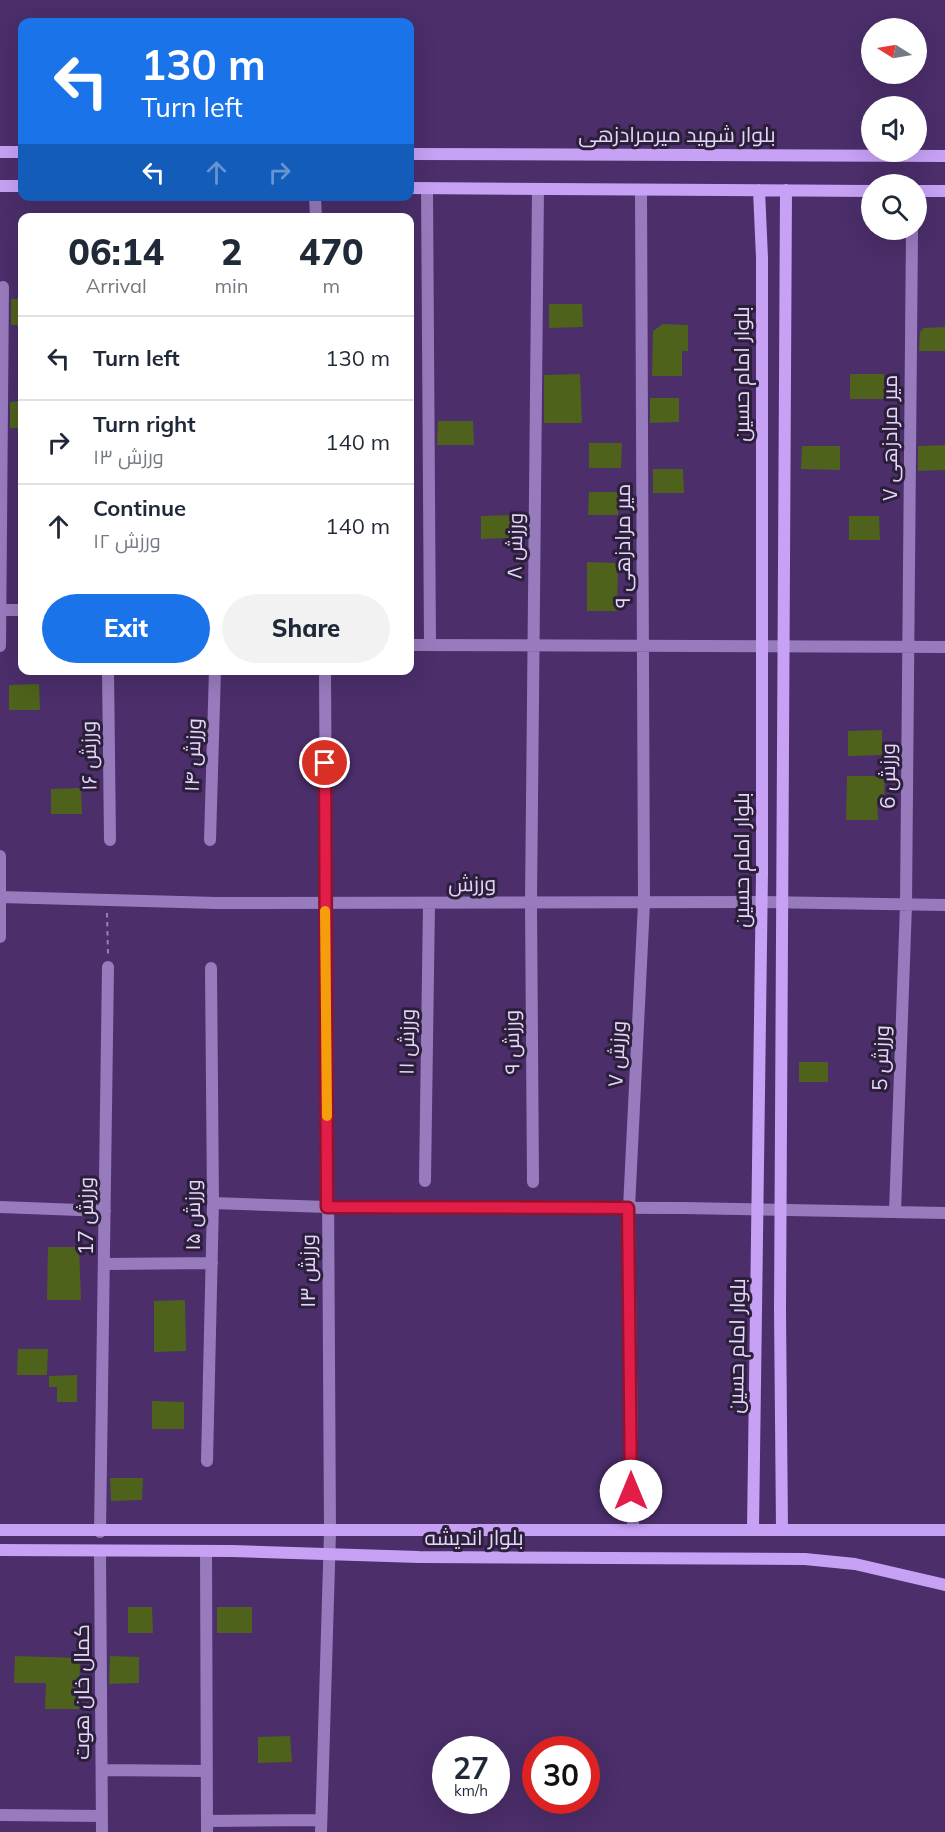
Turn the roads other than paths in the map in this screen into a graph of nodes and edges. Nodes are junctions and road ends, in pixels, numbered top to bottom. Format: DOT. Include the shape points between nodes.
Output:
graph roads {
  1 [pos="0,152"];
  2 [pos="18,152"];
  3 [pos="414,154"];
  4 [pos="945,156"];
  5 [pos="0,186"];
  6 [pos="18,186"];
  7 [pos="414,188"];
  8 [pos="427,188"];
  9 [pos="538,189"];
  10 [pos="641,189"];
  11 [pos="759,190"];
  12 [pos="786,190"];
  13 [pos="861,191"];
  14 [pos="927,191"];
  15 [pos="945,191"];
  16 [pos="912,240"];
  17 [pos="3,287"];
  18 [pos="0,610"];
  19 [pos="18,610"];
  20 [pos="414,645"];
  21 [pos="430,645"];
  22 [pos="0,646"];
  23 [pos="533,646"];
  24 [pos="643,646"];
  25 [pos="762,647"];
  26 [pos="783,647"];
  27 [pos="908,647"];
  28 [pos="945,647"];
  29 [pos="108,675"];
  30 [pos="215,675"];
  31 [pos="325,675"];
  32 [pos="110,840"];
  33 [pos="210,840"];
  34 [pos="0,856"];
  35 [pos="0,897"];
  36 [pos="325,902"];
  37 [pos="762,902"];
  38 [pos="782,902"];
  39 [pos="531,903"];
  40 [pos="644,903"];
  41 [pos="429,904"];
  42 [pos="906,905"];
  43 [pos="945,905"];
  44 [pos="0,937"];
  45 [pos="108,967"];
  46 [pos="211,968"];
  47 [pos="425,1181"];
  48 [pos="533,1182"];
  49 [pos="213,1203"];
  50 [pos="327,1207"];
  51 [pos="0,1208"];
  52 [pos="628,1208"];
  53 [pos="758,1209"];
  54 [pos="780,1210"];
  55 [pos="105,1211"];
  56 [pos="895,1212"];
  57 [pos="945,1213"];
  58 [pos="212,1263"];
  59 [pos="106,1264"];
  60 [pos="207,1461"];
  61 [pos="782,1529"];
  62 [pos="0,1530"];
  63 [pos="633,1530"];
  64 [pos="753,1530"];
  65 [pos="945,1530"];
  66 [pos="100,1532"];
  67 [pos="330,1532"];
  68 [pos="0,1550"];
  69 [pos="100,1551"];
  70 [pos="206,1551"];
  71 [pos="329,1554"];
  72 [pos="945,1585"];
  73 [pos="102,1770"];
  74 [pos="207,1771"];
  75 [pos="0,1815"];
  76 [pos="102,1815"];
  77 [pos="320,1826"];
  78 [pos="207,1827"];
  79 [pos="102,1832"];
  1 -- 2 [label="street"];
  3 -- 4 [label="street, بلوار شهید میرمرادزهی"];
  5 -- 6 [label="street"];
  7 -- 8 [label="street"];
  8 -- 9 [label="street"];
  8 -- 21 [label="street"];
  9 -- 10 [label="street"];
  9 -- 23 [label="street, ورزش ۸"];
  10 -- 11 [label="street"];
  10 -- 24 [label="street, میر مرادزهی ۹"];
  11 -- 12 [label="street"];
  11 -- 25 [label="street, بلوار امام حسین"];
  12 -- 13 [label="street"];
  12 -- 26 [label="street, بلوار امام حسین"];
  14 -- 15 [label="street"];
  16 -- 27 [label="street, میر مرادزهی ۷"];
  17 -- 18 [label="street"];
  18 -- 19 [label="street"];
  18 -- 22 [label="street"];
  20 -- 21 [label="street"];
  21 -- 23 [label="street"];
  23 -- 24 [label="street"];
  23 -- 39 [label="street, ورزش ۸"];
  24 -- 25 [label="street"];
  24 -- 40 [label="street, میر مرادزهی ۹"];
  25 -- 26 [label="street"];
  25 -- 37 [label="street, بلوار امام حسین"];
  26 -- 27 [label="street"];
  26 -- 38 [label="street, بلوار امام حسین"];
  27 -- 28 [label="street"];
  27 -- 42 [label="street, ورزش 6"];
  29 -- 32 [label="street, ورزش ۱۶"];
  30 -- 33 [label="street, ورزش ۱۴"];
  31 -- 36 [label="street, ورزش ۱۳"];
  34 -- 35 [label="street"];
  35 -- 36 [label="street, ورزش"];
  35 -- 44 [label="street"];
  36 -- 41 [label="street, ورزش"];
  36 -- 50 [label="street, ورزش ۱۳"];
  37 -- 38 [label="street, ورزش"];
  37 -- 40 [label="street, ورزش"];
  37 -- 53 [label="street, بلوار امام حسین"];
  38 -- 42 [label="street, ورزش"];
  38 -- 54 [label="street, بلوار امام حسین"];
  39 -- 40 [label="street, ورزش"];
  39 -- 41 [label="street, ورزش"];
  39 -- 48 [label="street, ورزش ۹"];
  40 -- 52 [label="street, ورزش ۷"];
  41 -- 47 [label="street, ورزش ۱۱"];
  42 -- 43 [label="street, ورزش"];
  42 -- 56 [label="street, ورزش 5"];
  45 -- 55 [label="street, ورزش 17"];
  46 -- 49 [label="street, ورزش ۱۵"];
  49 -- 50 [label="street"];
  49 -- 58 [label="street, ورزش ۱۵"];
  50 -- 52 [label="street"];
  50 -- 67 [label="street, ورزش ۱۳"];
  51 -- 55 [label="street"];
  52 -- 53 [label="street"];
  52 -- 63 [label="street, ورزش ۷"];
  53 -- 54 [label="street"];
  53 -- 64 [label="street, بلوار امام حسین"];
  54 -- 56 [label="street"];
  54 -- 61 [label="street, بلوار امام حسین"];
  55 -- 59 [label="street, ورزش 17"];
  56 -- 57 [label="street"];
  58 -- 59 [label="street"];
  58 -- 60 [label="street, ورزش ۱۵"];
  59 -- 66 [label="street, ورزش 17"];
  61 -- 64 [label="street, بلوار اندیشه"];
  61 -- 65 [label="street, بلوار اندیشه"];
  62 -- 66 [label="street, بلوار اندیشه"];
  63 -- 64 [label="street, بلوار اندیشه"];
  63 -- 67 [label="street, بلوار اندیشه"];
  66 -- 67 [label="street, بلوار اندیشه"];
  67 -- 71 [label="street, ورزش ۱۳"];
  68 -- 69 [label="street, بلوار اندیشه"];
  69 -- 70 [label="street, بلوار اندیشه"];
  69 -- 73 [label="street, کمال خان هوت"];
  70 -- 71 [label="street, بلوار اندیشه"];
  70 -- 74 [label="street"];
  71 -- 72 [label="street, بلوار اندیشه" via="805,1559 855,1564"];
  71 -- 77 [label="street, ورزش ۱۳"];
  73 -- 74 [label="street"];
  73 -- 76 [label="street, کمال خان هوت"];
  74 -- 78 [label="street"];
  75 -- 76 [label="street"];
  76 -- 79 [label="street, کمال خان هوت"];
  77 -- 78 [label="street"];
}
